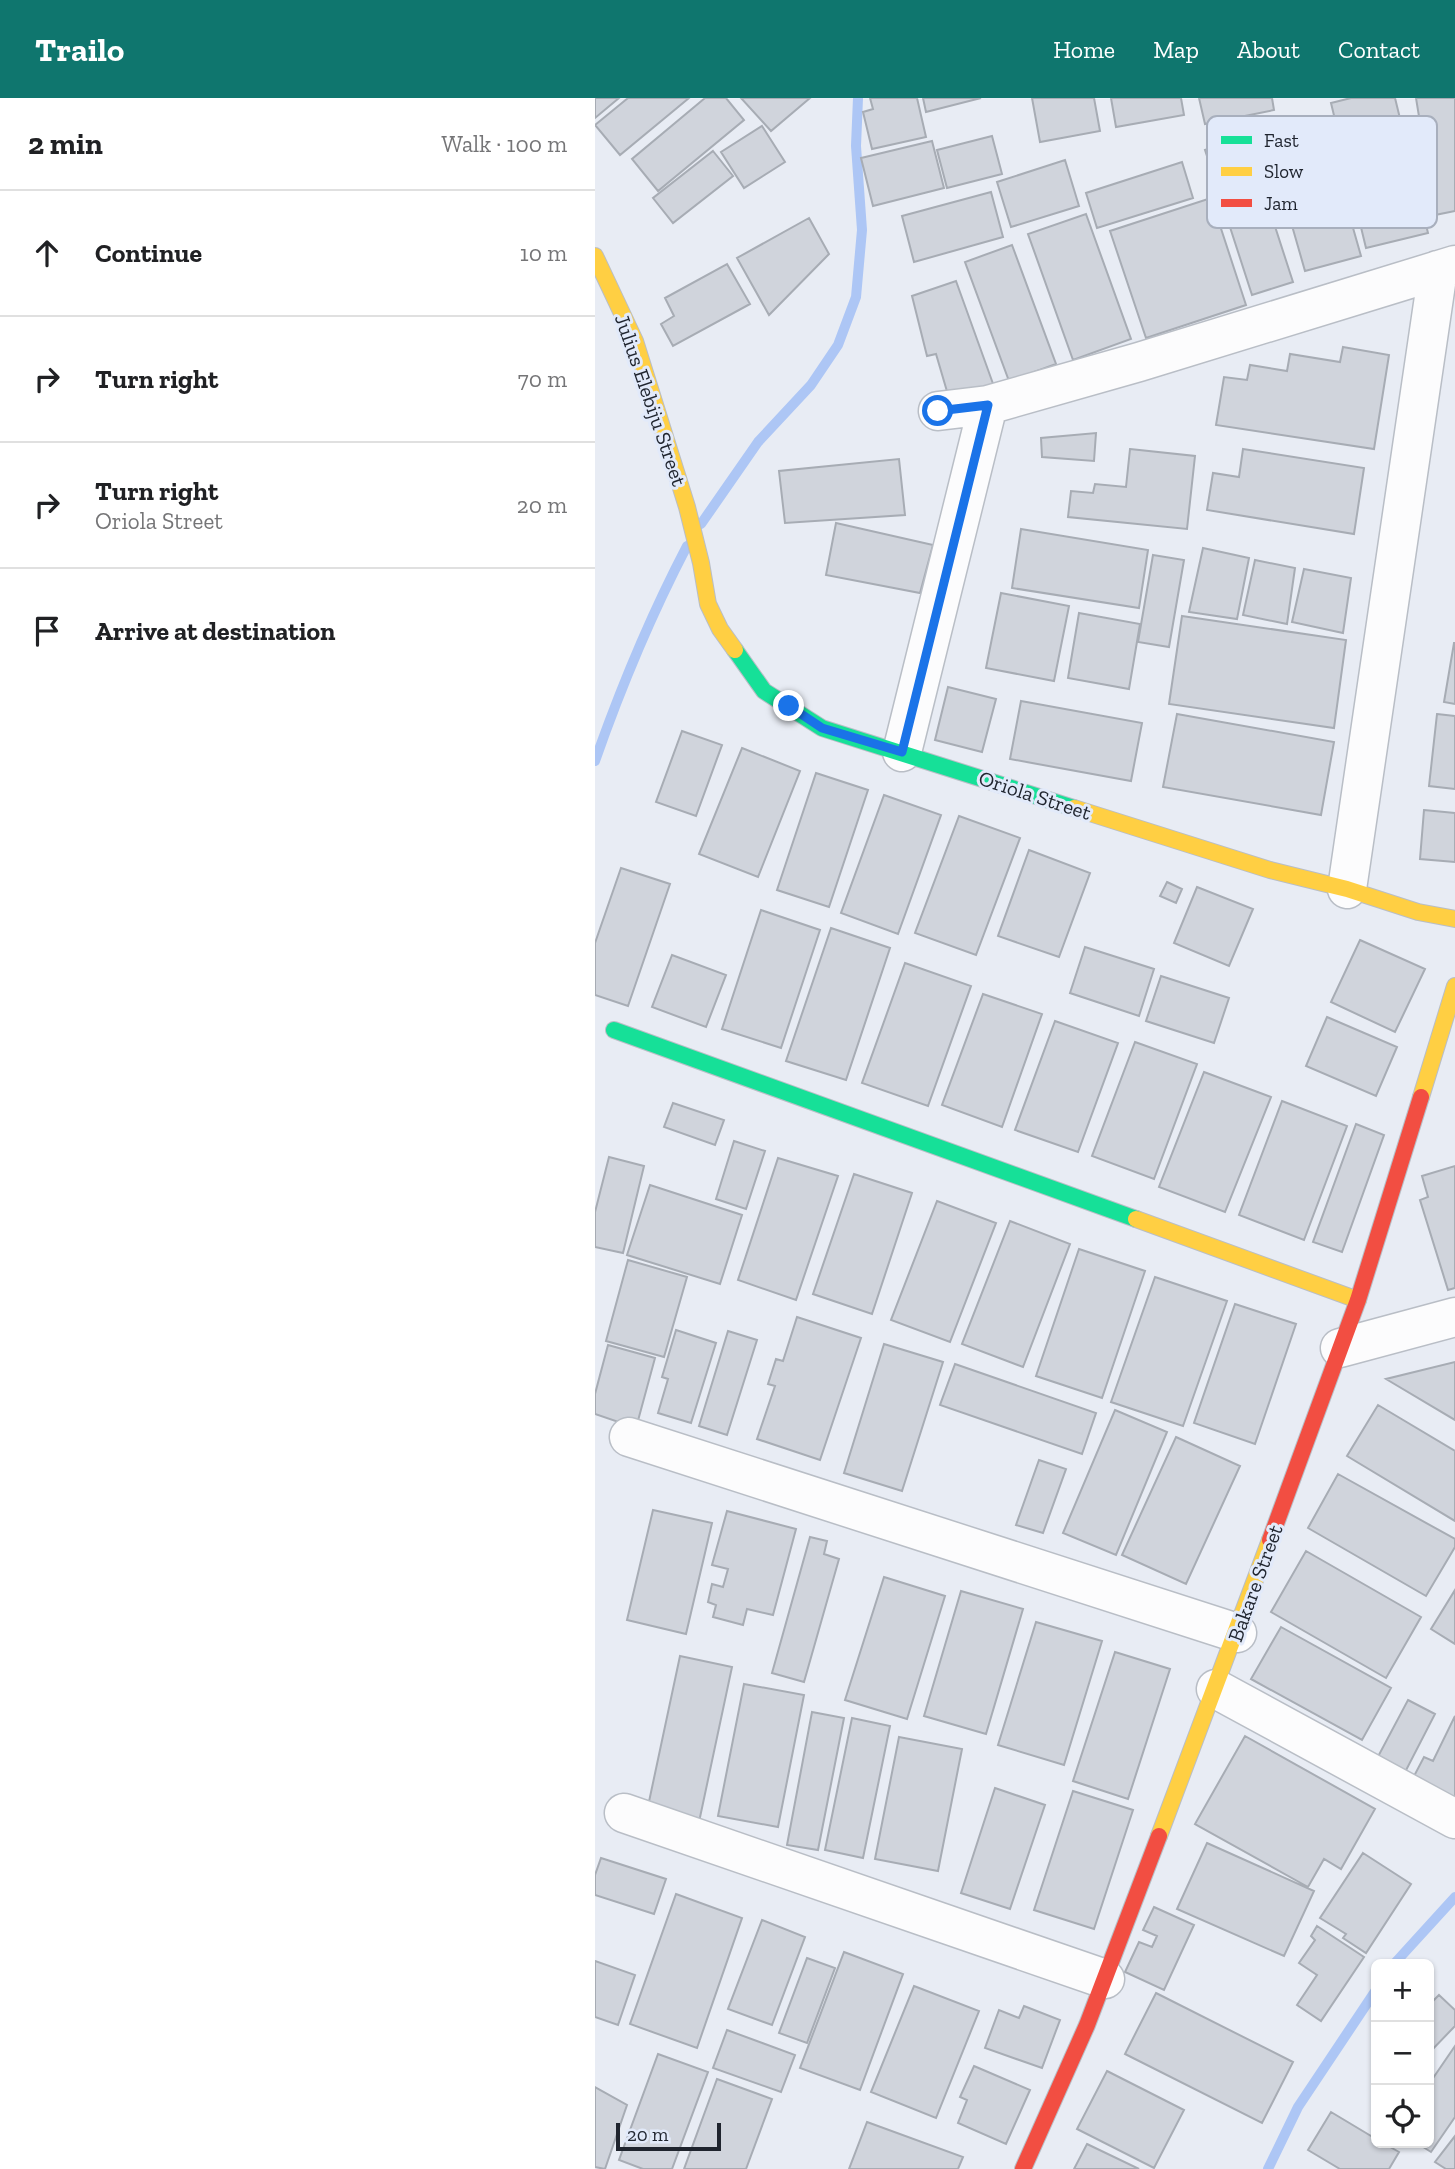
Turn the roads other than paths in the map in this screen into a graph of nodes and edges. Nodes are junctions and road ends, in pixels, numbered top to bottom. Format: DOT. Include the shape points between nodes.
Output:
graph roads {
  1 [pos="595,256"];
  2 [pos="1446,267"];
  3 [pos="988,405"];
  4 [pos="938,411"];
  5 [pos="701,563"];
  6 [pos="902,752"];
  7 [pos="1347,889"];
  8 [pos="1455,919"];
  9 [pos="1455,986"];
  10 [pos="614,1030"];
  11 [pos="1358,1300"];
  12 [pos="1455,1317"];
  13 [pos="1340,1348"];
  14 [pos="629,1437"];
  15 [pos="1237,1633"];
  16 [pos="1216,1689"];
  17 [pos="624,1813"];
  18 [pos="1455,1819"];
  19 [pos="1105,1979"];
  20 [pos="1023,2169"];
  1 -- 5 [label="street, Julius Elebiju Street" via="635,341"];
  2 -- 3 [label="street"];
  2 -- 7 [label="street"];
  3 -- 4 [label="street"];
  3 -- 6 [label="street"];
  5 -- 6 [label="street, Oriola Street" via="708,604 720,629 764,691 822,728"];
  6 -- 7 [label="street, Oriola Street" via="1269,870"];
  7 -- 8 [label="street, Oriola Street"];
  9 -- 11 [label="street, Bakare Street"];
  10 -- 11 [label="street"];
  11 -- 13 [label="street, Bakare Street"];
  12 -- 13 [label="street"];
  13 -- 15 [label="street, Bakare Street"];
  14 -- 15 [label="street"];
  15 -- 16 [label="street, Bakare Street"];
  16 -- 18 [label="street"];
  16 -- 19 [label="street, Bakare Street"];
  17 -- 19 [label="street"];
  19 -- 20 [label="street, Bakare Street"];
}
